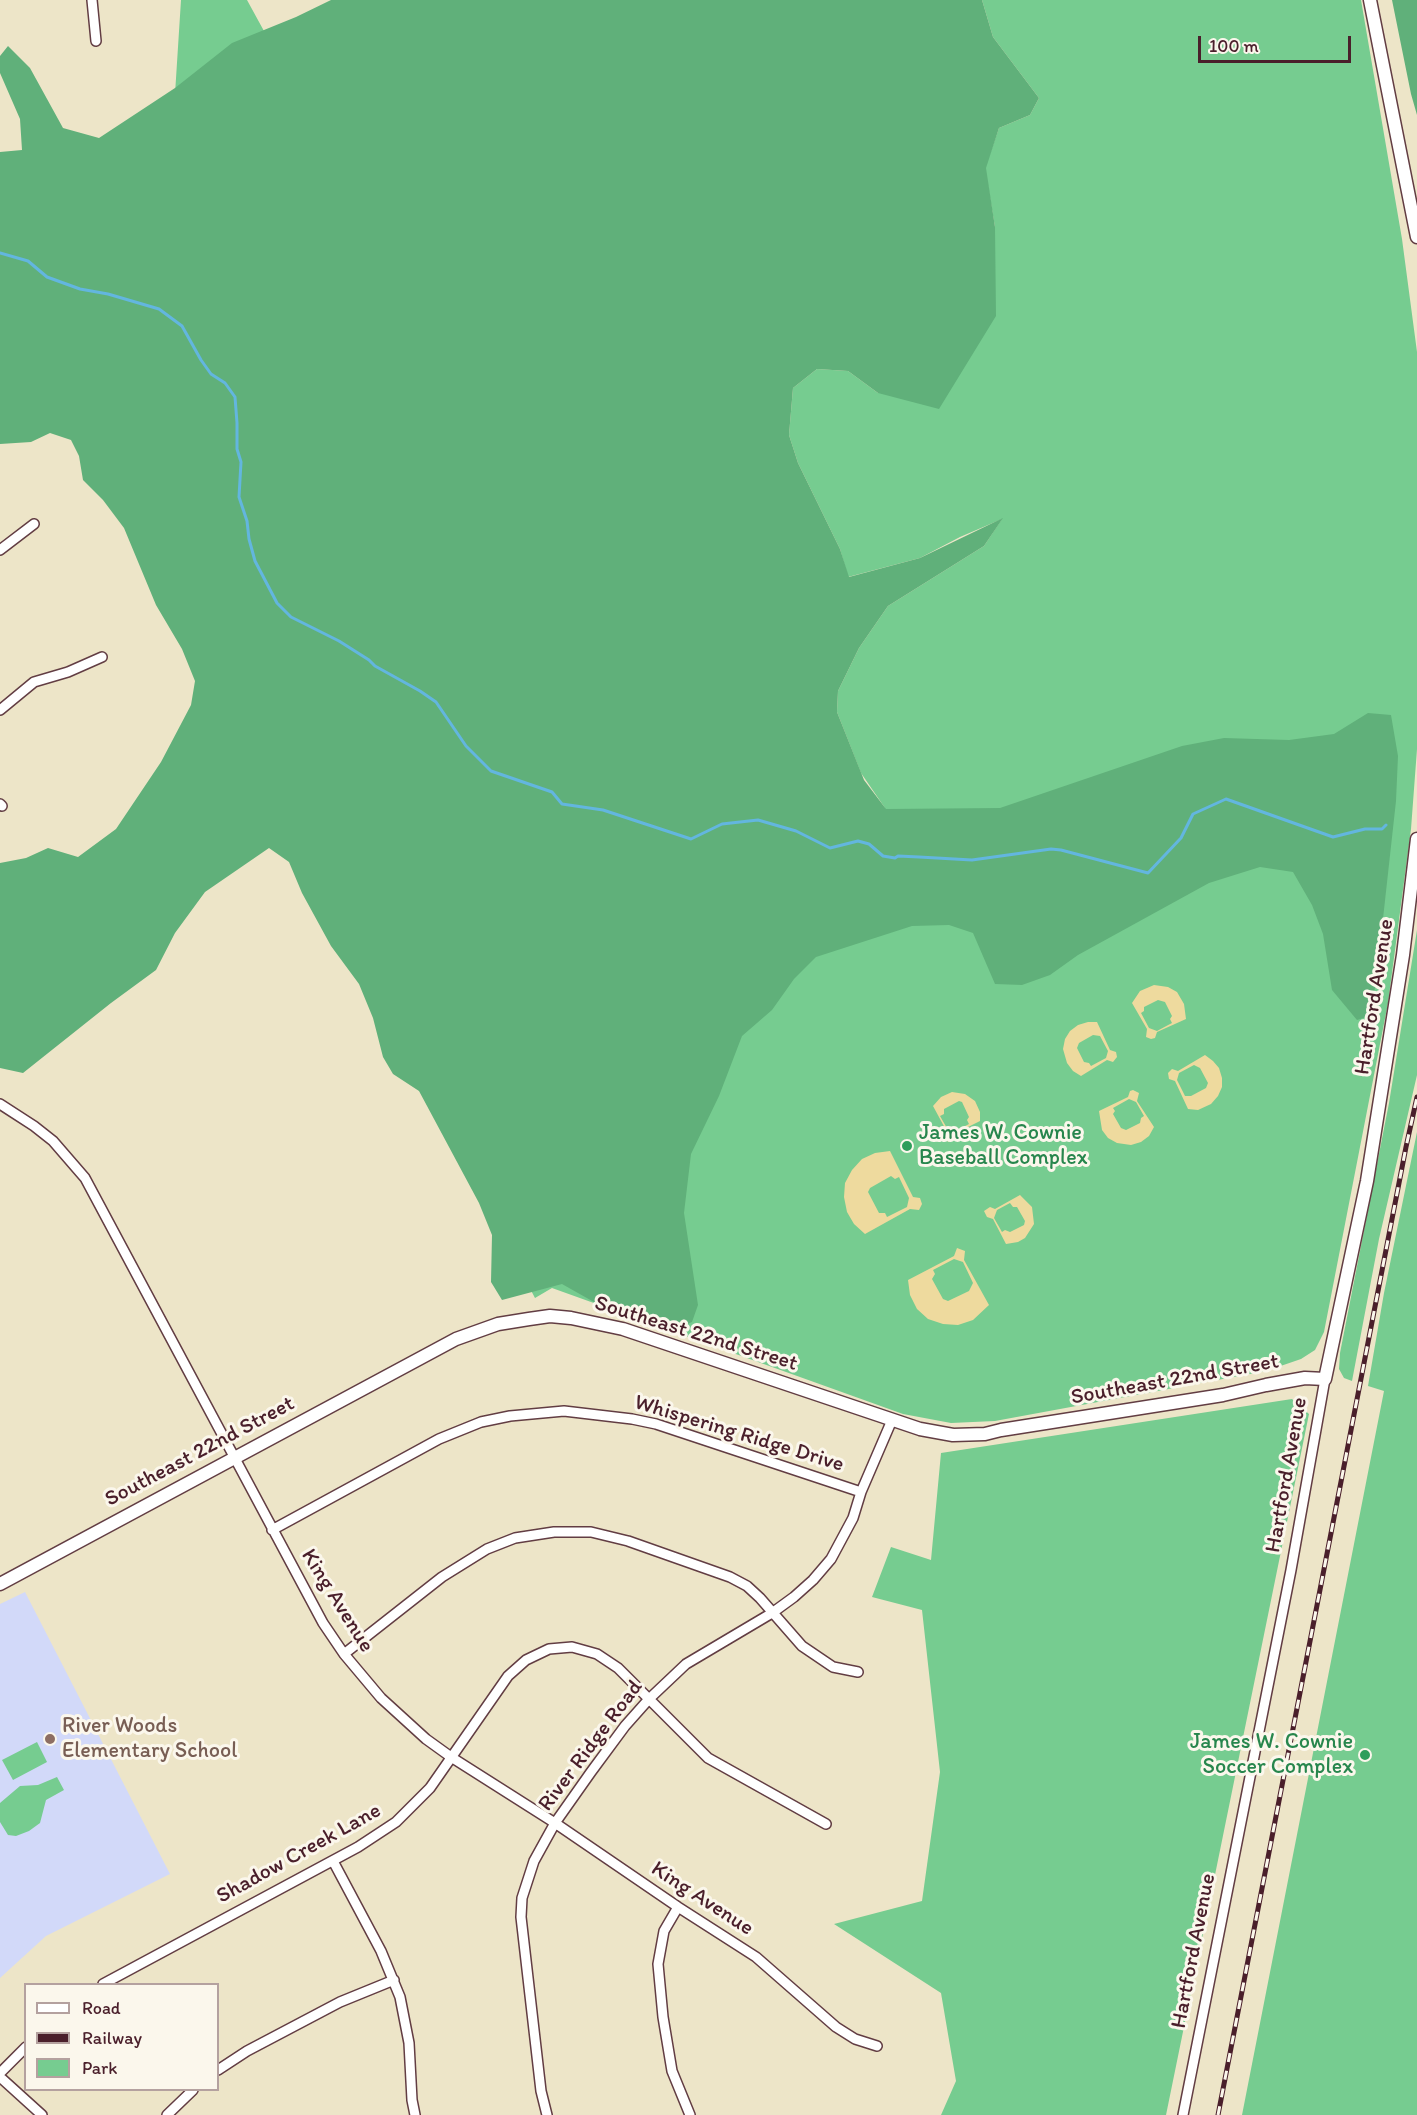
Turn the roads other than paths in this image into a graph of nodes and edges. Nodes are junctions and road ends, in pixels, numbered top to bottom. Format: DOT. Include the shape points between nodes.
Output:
graph roads {
  1 [pos="92,0"];
  2 [pos="1370,0"];
  3 [pos="96,41"];
  4 [pos="1417,237"];
  5 [pos="34,524"];
  6 [pos="0,550"];
  7 [pos="102,657"];
  8 [pos="0,710"];
  9 [pos="1417,839"];
  10 [pos="0,1104"];
  11 [pos="1325,1378"];
  12 [pos="892,1420"];
  13 [pos="233,1458"];
  14 [pos="861,1492"];
  15 [pos="272,1530"];
  16 [pos="0,1584"];
  17 [pos="772,1613"];
  18 [pos="344,1654"];
  19 [pos="858,1672"];
  20 [pos="649,1698"];
  21 [pos="451,1757"];
  22 [pos="555,1823"];
  23 [pos="825,1824"];
  24 [pos="333,1861"];
  25 [pos="678,1907"];
  26 [pos="394,1980"];
  27 [pos="105,1983"];
  28 [pos="877,2046"];
  29 [pos="24,2049"];
  30 [pos="219,2069"];
  31 [pos="0,2073"];
  32 [pos="0,2077"];
  33 [pos="192,2091"];
  34 [pos="42,2115"];
  35 [pos="167,2115"];
  36 [pos="415,2115"];
  37 [pos="547,2115"];
  38 [pos="690,2115"];
  39 [pos="1183,2115"];
  1 -- 3 [label="street"];
  2 -- 4 [label="street"];
  5 -- 6 [label="street"];
  7 -- 8 [label="street" via="34,682"];
  9 -- 11 [label="street, Hartford Avenue" via="1367,1181"];
  10 -- 13 [label="street, King Avenue" via="53,1141 84,1178"];
  11 -- 12 [label="street, Southeast 22nd Street" via="1266,1384 1223,1395 985,1434 939,1434"];
  11 -- 39 [label="street, Hartford Avenue" via="1292,1570"];
  12 -- 13 [label="street, Southeast 22nd Street" via="623,1329 550,1317 498,1324 456,1339"];
  12 -- 14 [label="street, River Ridge Road"];
  13 -- 15 [label="street, King Avenue"];
  13 -- 16 [label="street, Southeast 22nd Street"];
  14 -- 15 [label="street, Whispering Ridge Drive" via="656,1424 564,1411 481,1422 439,1439"];
  14 -- 17 [label="street, River Ridge Road" via="831,1559 813,1580"];
  15 -- 18 [label="street, King Avenue" via="322,1623"];
  17 -- 18 [label="street" via="747,1586 696,1564 591,1532 554,1532 515,1538 465,1560"];
  17 -- 19 [label="street" via="802,1646 833,1667"];
  17 -- 20 [label="street, River Ridge Road" via="686,1664"];
  18 -- 21 [label="street, King Avenue" via="403,1720"];
  20 -- 21 [label="street, Shadow Creek Lane" via="597,1654 572,1647 549,1649 526,1660 508,1676"];
  20 -- 22 [label="street, River Ridge Road"];
  20 -- 23 [label="street, Shadow Creek Lane" via="708,1758"];
  21 -- 22 [label="street, King Avenue"];
  21 -- 24 [label="street, Shadow Creek Lane" via="430,1788 396,1822"];
  22 -- 25 [label="street, King Avenue"];
  22 -- 37 [label="street, River Ridge Road" via="527,1879 521,1917"];
  24 -- 26 [label="street"];
  24 -- 27 [label="street, Shadow Creek Lane"];
  25 -- 28 [label="street, King Avenue" via="756,1957 836,2027"];
  25 -- 38 [label="street" via="664,1931 658,1964 672,2071"];
  26 -- 30 [label="street" via="340,2002"];
  26 -- 36 [label="street" via="406,2021"];
  29 -- 31 [label="street"];
  32 -- 34 [label="street"];
  33 -- 35 [label="street"];
}
